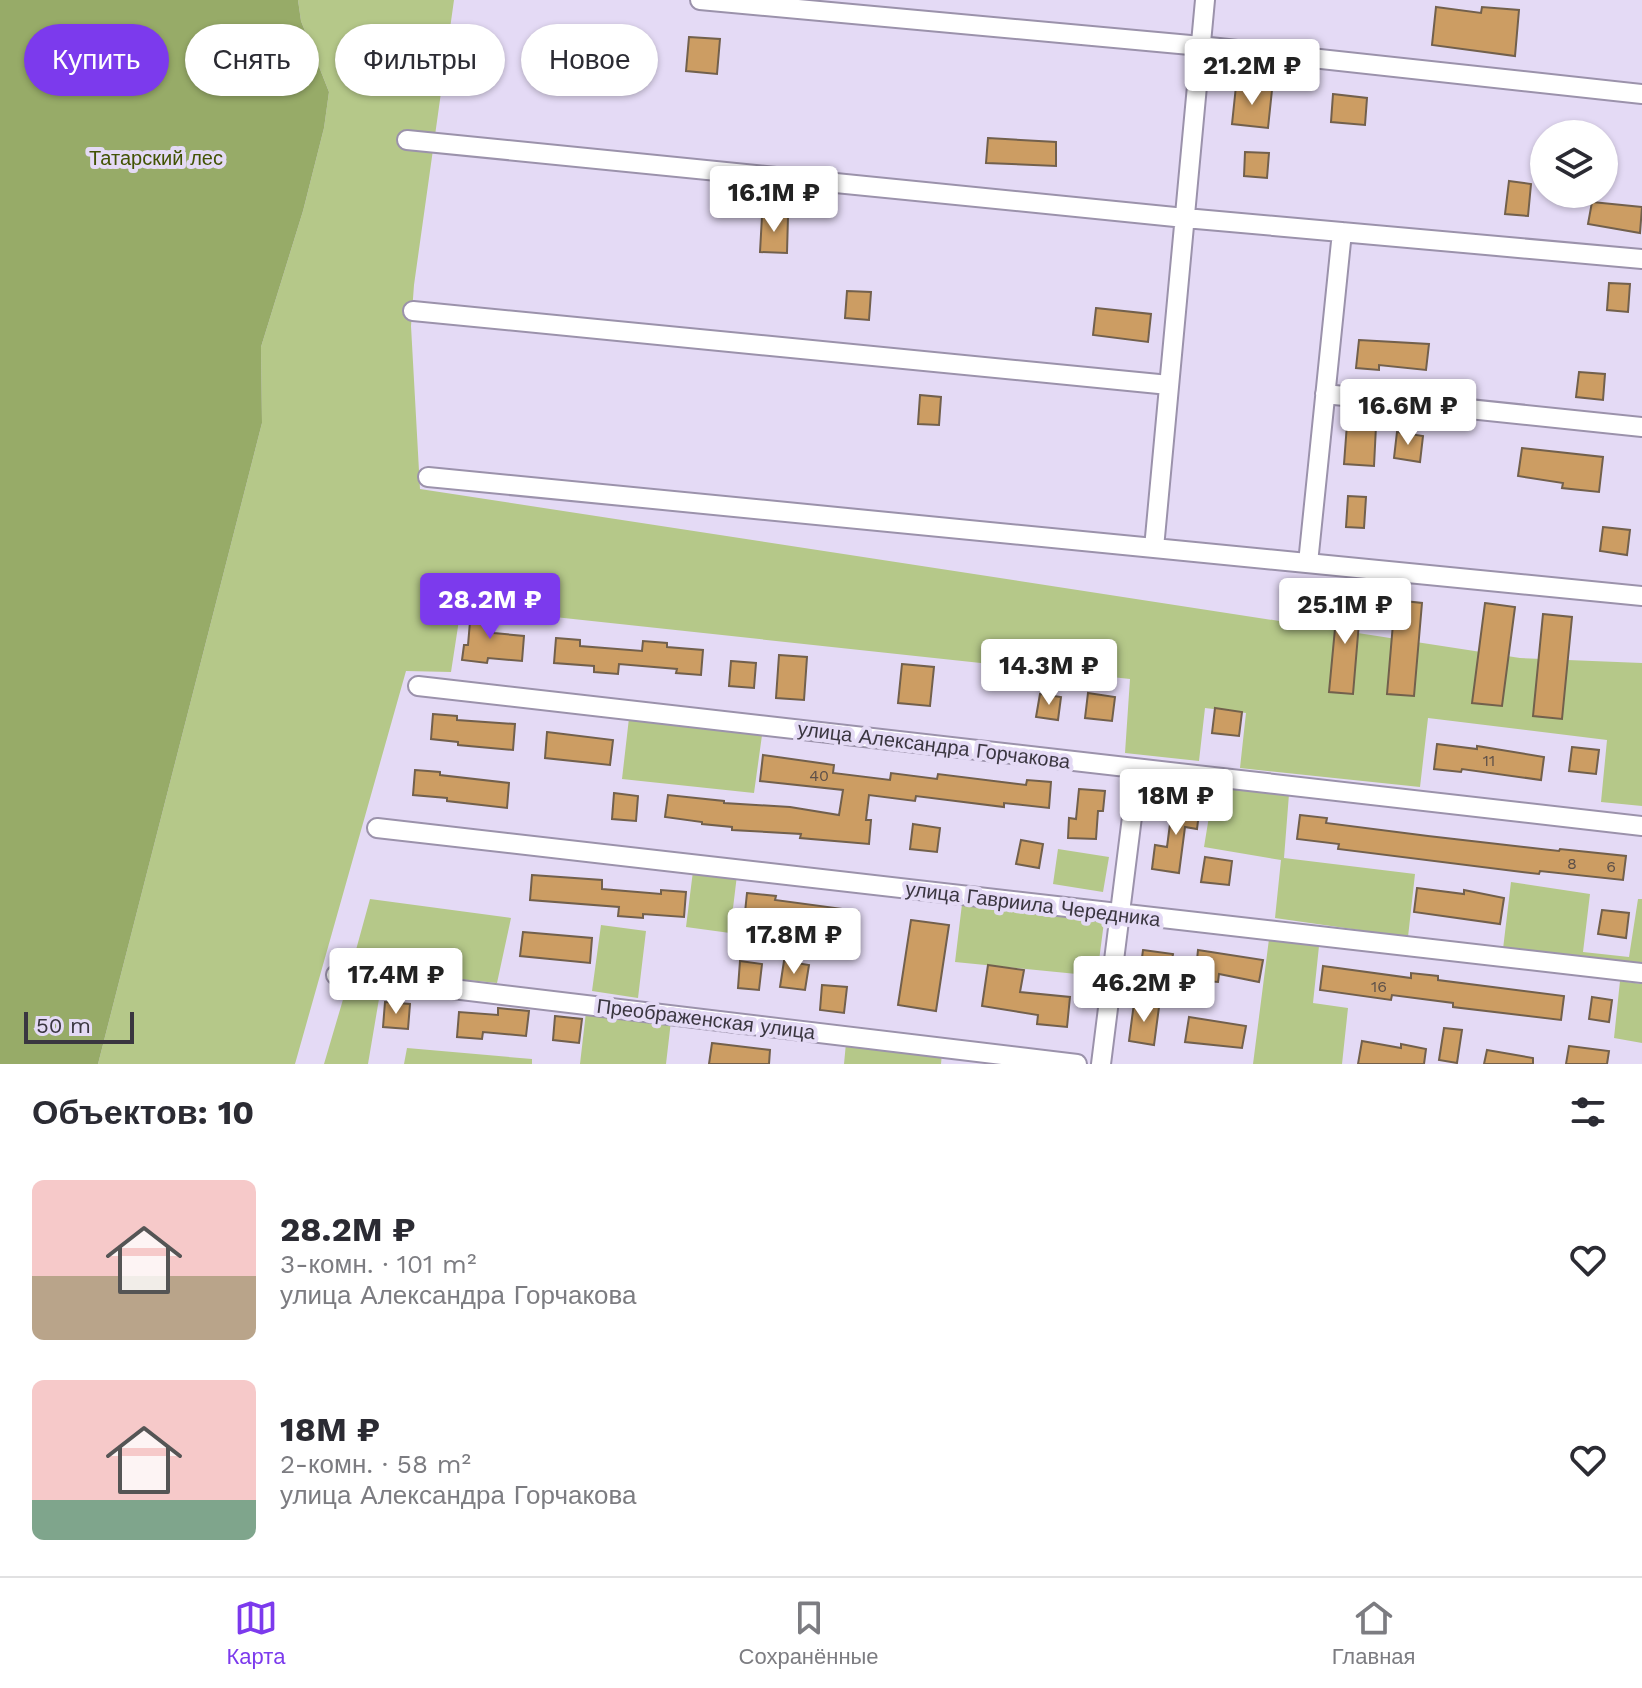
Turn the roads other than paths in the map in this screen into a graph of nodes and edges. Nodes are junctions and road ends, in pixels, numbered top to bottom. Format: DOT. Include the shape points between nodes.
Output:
graph roads {
  1 [pos="700,0"];
  2 [pos="1205,0"];
  3 [pos="1201,46"];
  4 [pos="1642,94"];
  5 [pos="407,140"];
  6 [pos="1185,218"];
  7 [pos="1342,232"];
  8 [pos="1642,259"];
  9 [pos="413,311"];
  10 [pos="1169,385"];
  11 [pos="1325,394"];
  12 [pos="1642,427"];
  13 [pos="428,477"];
  14 [pos="1154,548"];
  15 [pos="1308,563"];
  16 [pos="1642,596"];
  17 [pos="418,686"];
  18 [pos="1138,769"];
  19 [pos="1642,826"];
  20 [pos="377,828"];
  21 [pos="1120,914"];
  22 [pos="1642,973"];
  23 [pos="336,975"];
  24 [pos="1077,1064"];
  25 [pos="1101,1064"];
  1 -- 3 [label="street"];
  2 -- 3 [label="street"];
  3 -- 4 [label="street"];
  3 -- 6 [label="street"];
  5 -- 6 [label="street"];
  6 -- 7 [label="street"];
  6 -- 10 [label="street"];
  7 -- 8 [label="street"];
  7 -- 11 [label="street"];
  9 -- 10 [label="street"];
  10 -- 14 [label="street"];
  11 -- 12 [label="street"];
  11 -- 15 [label="street"];
  13 -- 14 [label="street"];
  14 -- 15 [label="street"];
  15 -- 16 [label="street"];
  17 -- 18 [label="street, улица Александра Горчакова"];
  18 -- 19 [label="street, улица Александра Горчакова"];
  18 -- 21 [label="street"];
  20 -- 21 [label="street, улица Гавриила Чередника"];
  21 -- 22 [label="street, улица Гавриила Чередника"];
  21 -- 25 [label="street"];
  23 -- 24 [label="street, Преображенская улица"];
}
